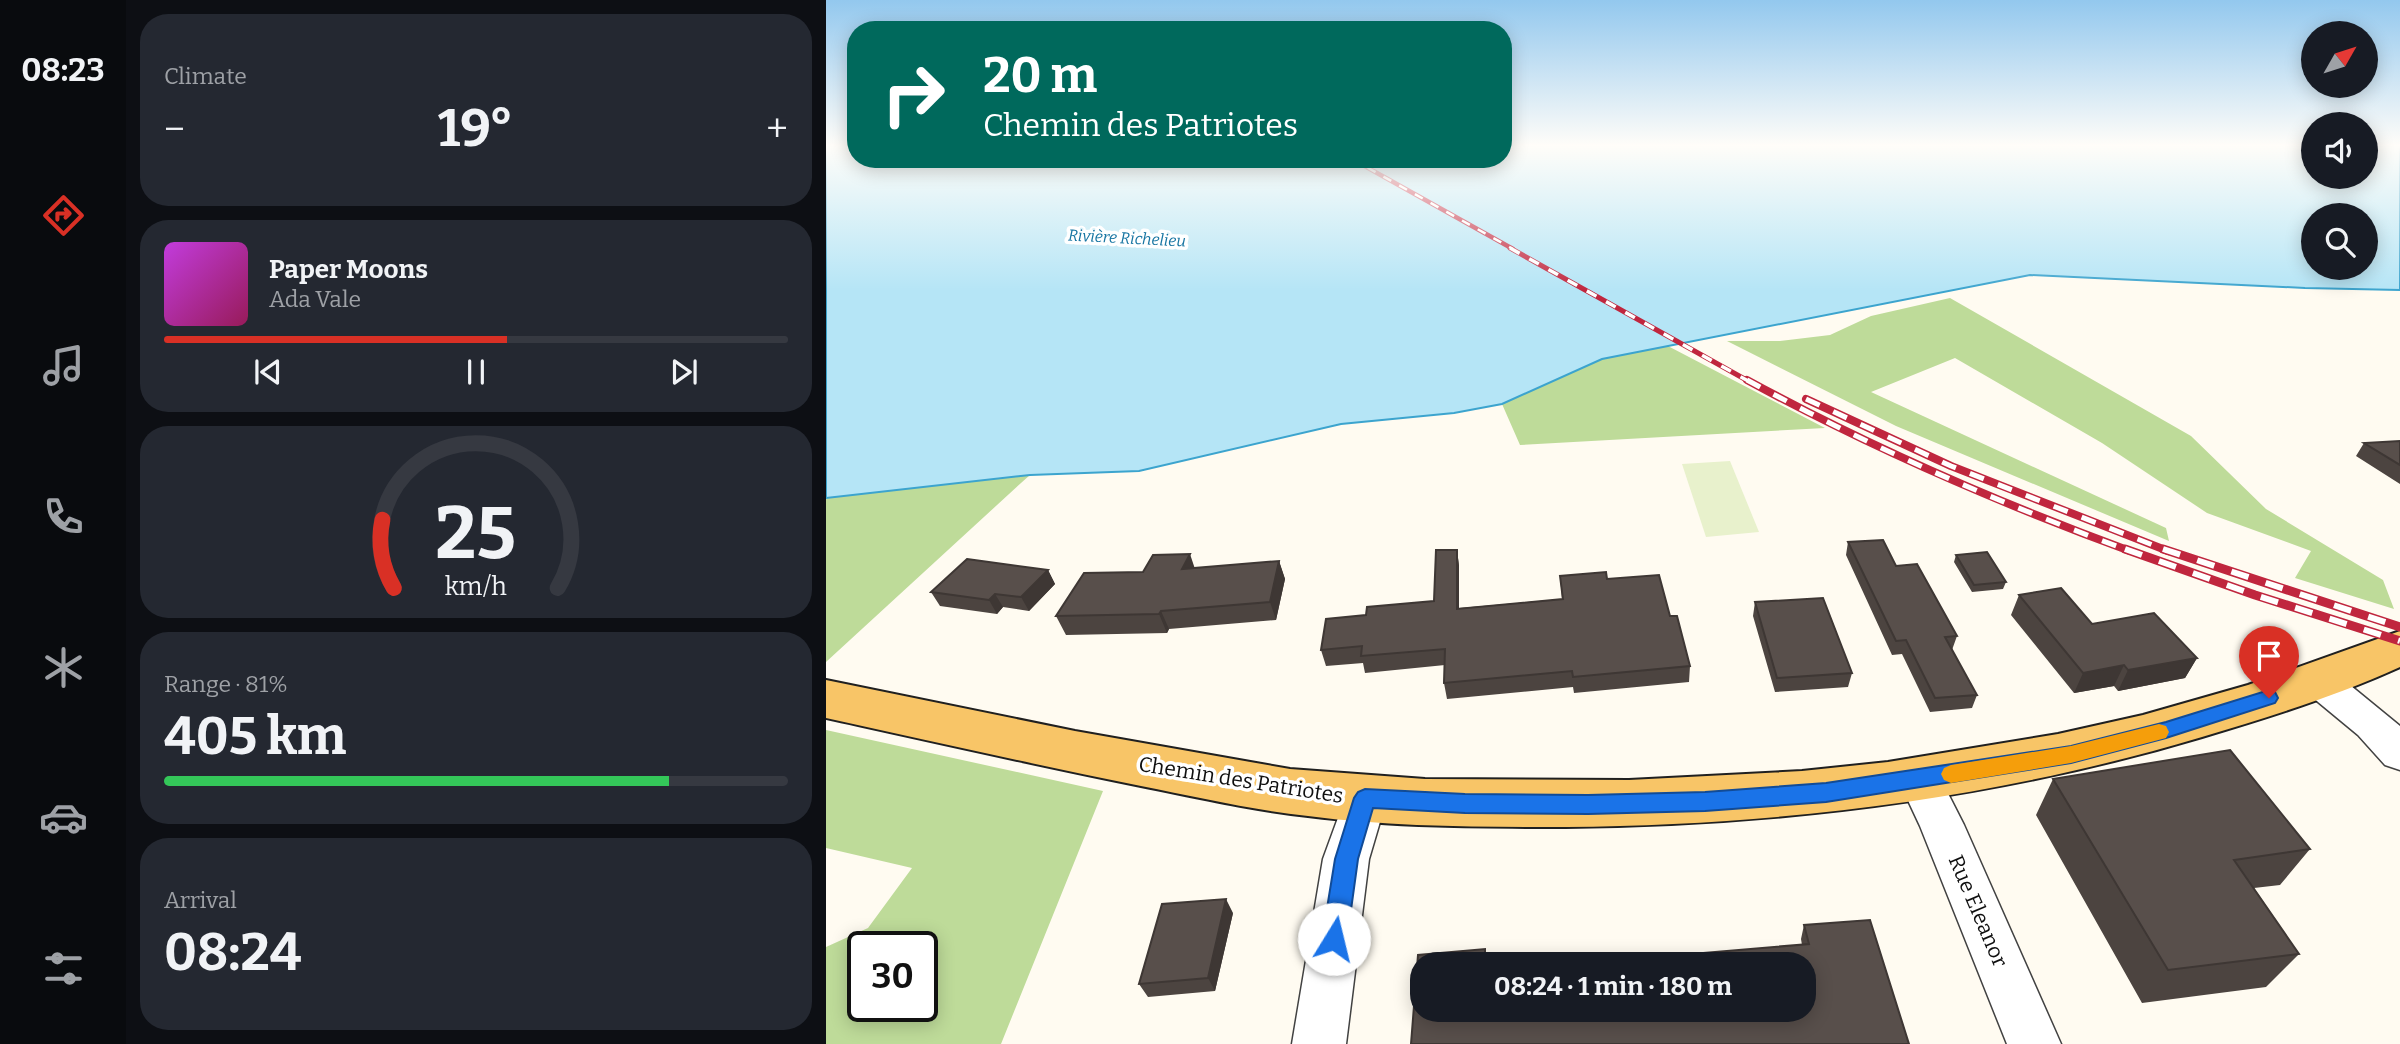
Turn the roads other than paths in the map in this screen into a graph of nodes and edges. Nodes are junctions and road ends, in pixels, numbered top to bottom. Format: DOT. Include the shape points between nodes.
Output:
graph roads {
  1 [pos="2400,648"];
  2 [pos="2320,682"];
  3 [pos="826,699"];
  4 [pos="2400,753"];
  5 [pos="1919,779"];
  6 [pos="1365,798"];
  7 [pos="1318,1044"];
  8 [pos="2035,1044"];
  1 -- 2 [label="main road, Chemin des Patriotes"];
  2 -- 4 [label="street"];
  2 -- 5 [label="main road, Chemin des Patriotes" via="2071,754"];
  3 -- 6 [label="main road, Chemin des Patriotes" via="1243,784"];
  5 -- 6 [label="main road, Chemin des Patriotes" via="1705,801 1479,804"];
  5 -- 8 [label="street, Rue Eleanor"];
  6 -- 7 [label="street" via="1346,859"];
}
